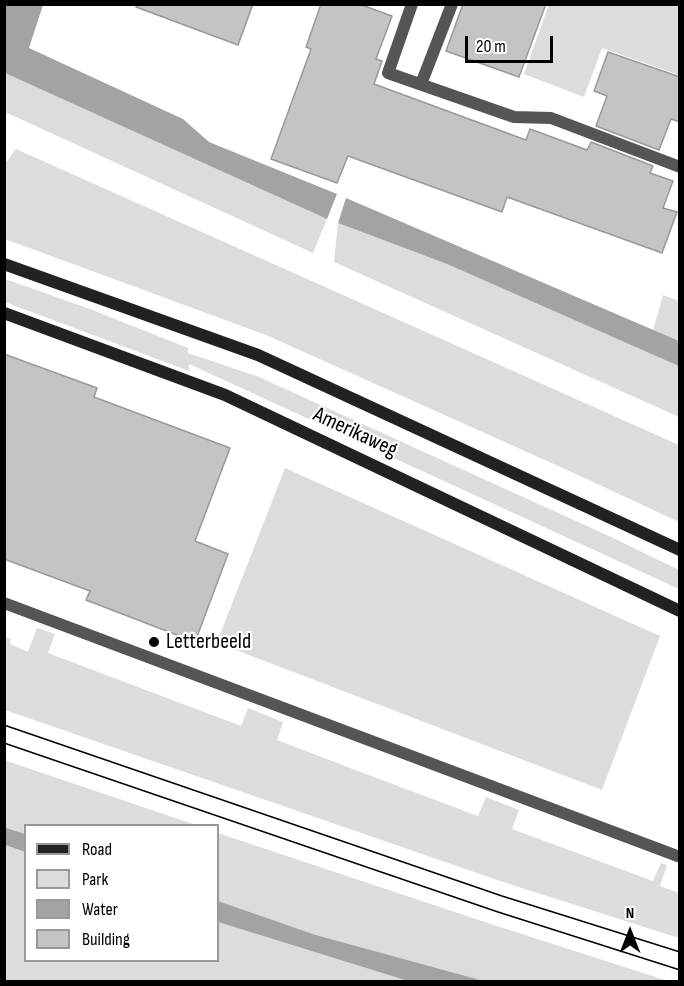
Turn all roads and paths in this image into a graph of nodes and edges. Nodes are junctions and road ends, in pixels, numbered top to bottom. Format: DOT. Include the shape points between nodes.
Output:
graph roads {
  1 [pos="412,4"];
  2 [pos="452,4"];
  3 [pos="421,84"];
  4 [pos="680,167"];
  5 [pos="4,264"];
  6 [pos="4,313"];
  7 [pos="680,550"];
  8 [pos="4,603"];
  9 [pos="680,611"];
  10 [pos="680,857"];
  1 -- 3 [label="street" via="388,73"];
  2 -- 3 [label="street"];
  3 -- 4 [label="street" via="514,117 551,118"];
  5 -- 7 [label="main road, Amerikaweg" via="258,356"];
  6 -- 9 [label="main road, Amerikaweg" via="225,395"];
  8 -- 10 [label="street"];
}
